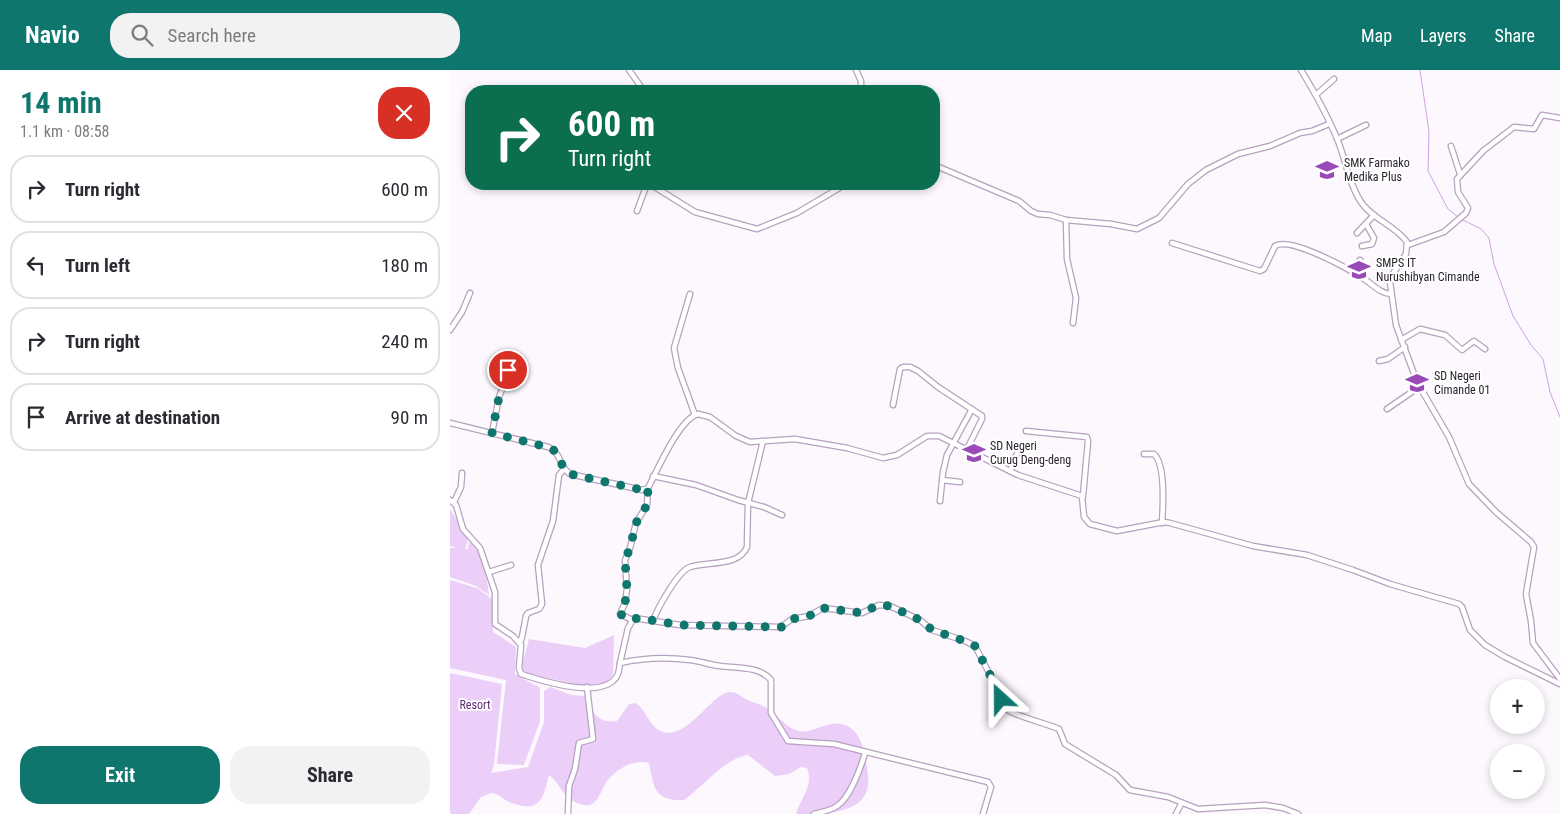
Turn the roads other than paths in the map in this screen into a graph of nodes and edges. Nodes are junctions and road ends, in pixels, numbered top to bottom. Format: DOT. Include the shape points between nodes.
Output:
graph roads {
  1 [pos="629,70"];
  2 [pos="856,70"];
  3 [pos="1301,70"];
  4 [pos="1334,79"];
  5 [pos="640,85"];
  6 [pos="860,85"];
  7 [pos="1317,94"];
  8 [pos="1560,118"];
  9 [pos="1329,124"];
  10 [pos="1366,125"];
  11 [pos="1338,139"];
  12 [pos="1451,146"];
  13 [pos="940,168"];
  14 [pos="1460,174"];
  15 [pos="646,190"];
  16 [pos="659,190"];
  17 [pos="836,190"];
  18 [pos="637,211"];
  19 [pos="1374,215"];
  20 [pos="1066,220"];
  21 [pos="1366,224"];
  22 [pos="1358,233"];
  23 [pos="1172,243"];
  24 [pos="1408,245"];
  25 [pos="1362,246"];
  26 [pos="1360,260"];
  27 [pos="1361,277"];
  28 [pos="470,293"];
  29 [pos="690,294"];
  30 [pos="1391,294"];
  31 [pos="1073,323"];
  32 [pos="450,330"];
  33 [pos="1401,340"];
  34 [pos="1405,347"];
  35 [pos="1485,349"];
  36 [pos="508,357"];
  37 [pos="1378,361"];
  38 [pos="498,376"];
  39 [pos="507,378"];
  40 [pos="1420,387"];
  41 [pos="893,405"];
  42 [pos="972,409"];
  43 [pos="1387,410"];
  44 [pos="695,415"];
  45 [pos="450,423"];
  46 [pos="1026,431"];
  47 [pos="492,433"];
  48 [pos="763,442"];
  49 [pos="954,443"];
  50 [pos="1020,446"];
  51 [pos="967,449"];
  52 [pos="1144,454"];
  53 [pos="564,469"];
  54 [pos="1010,471"];
  55 [pos="462,473"];
  56 [pos="653,476"];
  57 [pos="942,480"];
  58 [pos="960,482"];
  59 [pos="648,488"];
  60 [pos="1083,496"];
  61 [pos="940,500"];
  62 [pos="452,501"];
  63 [pos="748,503"];
  64 [pos="782,515"];
  65 [pos="1162,522"];
  66 [pos="511,565"];
  67 [pos="489,572"];
  68 [pos="632,620"];
  69 [pos="653,621"];
  70 [pos="520,642"];
  71 [pos="620,663"];
  72 [pos="1560,679"];
  73 [pos="1560,684"];
  74 [pos="587,687"];
  75 [pos="865,752"];
  76 [pos="1181,804"];
  77 [pos="568,814"];
  78 [pos="814,814"];
  79 [pos="983,814"];
  80 [pos="1176,814"];
  81 [pos="1298,814"];
  1 -- 5 [label="street"];
  2 -- 6 [label="street"];
  3 -- 7 [label="street"];
  4 -- 7 [label="street"];
  7 -- 9 [label="street"];
  8 -- 14 [label="street" via="1542,115 1534,128 1512,128"];
  9 -- 11 [label="street"];
  9 -- 20 [label="street" via="1270,146 1248,150 1206,170 1188,184 1159,218 1143,228 1133,230"];
  10 -- 11 [label="street"];
  11 -- 19 [label="street" via="1353,187 1362,204"];
  12 -- 14 [label="street"];
  13 -- 20 [label="street" via="1019,201 1031,211"];
  14 -- 24 [label="street" via="1456,186 1468,208 1466,213 1440,234"];
  15 -- 18 [label="street"];
  16 -- 17 [label="street" via="695,212 757,229 796,213"];
  19 -- 21 [label="street"];
  19 -- 24 [label="street" via="1397,231"];
  20 -- 31 [label="street" via="1067,259 1076,298"];
  21 -- 22 [label="street"];
  21 -- 25 [label="street" via="1374,238 1372,244"];
  23 -- 27 [label="street" via="1260,271 1264,269 1274,246 1284,243 1329,260"];
  24 -- 30 [label="street" via="1403,261 1390,278"];
  26 -- 27 [label="street"];
  27 -- 30 [label="street" via="1381,292"];
  28 -- 32 [label="street"];
  29 -- 44 [label="street" via="674,348"];
  30 -- 33 [label="street"];
  33 -- 34 [label="street"];
  33 -- 35 [label="street" via="1420,329 1445,335 1462,350 1474,341"];
  34 -- 37 [label="street" via="1388,359"];
  34 -- 40 [label="street"];
  36 -- 39 [label="street"];
  38 -- 39 [label="street"];
  39 -- 47 [label="street" via="499,397"];
  40 -- 43 [label="street"];
  40 -- 72 [label="street" via="1449,437 1469,484 1534,547 1526,594 1533,643"];
  41 -- 42 [label="street" via="900,369 910,367"];
  42 -- 49 [label="street"];
  42 -- 51 [label="street" via="982,419"];
  44 -- 48 [label="street" via="710,417 746,442"];
  44 -- 56 [label="street" via="672,443"];
  45 -- 47 [label="street"];
  46 -- 60 [label="street" via="1087,437"];
  47 -- 53 [label="street" via="551,448 559,456"];
  48 -- 49 [label="street" via="801,440 884,458 897,455 932,435"];
  48 -- 63 [label="street"];
  49 -- 51 [label="street"];
  49 -- 57 [label="street" via="947,454"];
  50 -- 54 [label="street"];
  51 -- 54 [label="street"];
  52 -- 65 [label="street" via="1154,454 1159,460"];
  53 -- 59 [label="street" via="570,474 643,490"];
  53 -- 70 [label="street" via="560,475 553,521 538,564 542,604 526,616"];
  54 -- 60 [label="street"];
  55 -- 62 [label="street" via="460,487"];
  56 -- 59 [label="street"];
  56 -- 63 [label="street"];
  57 -- 58 [label="street"];
  57 -- 61 [label="street"];
  59 -- 68 [label="street" via="647,505 636,523 625,560 627,589 620,614"];
  60 -- 65 [label="street" via="1084,517 1090,524 1117,531"];
  62 -- 67 [label="street" via="463,529 478,544"];
  63 -- 64 [label="street"];
  63 -- 69 [label="street" via="744,552 732,560 687,568 673,582"];
  65 -- 73 [label="street" via="1253,546 1307,555 1459,604 1472,632 1485,645"];
  66 -- 67 [label="street"];
  67 -- 70 [label="street" via="495,597 495,624"];
  68 -- 69 [label="street"];
  68 -- 71 [label="street"];
  69 -- 76 [label="street" via="686,626 782,627 792,619 809,616 823,608 862,613 878,605 890,606 922,621 932,630 975,646 1001,696 1000,705 1005,709 1059,729 1065,744 1116,775 1130,790 1164,796"];
  70 -- 74 [label="street" via="521,674"];
  71 -- 74 [label="street" via="618,675 611,683"];
  71 -- 75 [label="street" via="668,658 752,670 771,680 771,713 786,739 828,743"];
  74 -- 77 [label="street" via="593,739 579,743 569,786"];
  75 -- 78 [label="street" via="861,768 839,804"];
  75 -- 79 [label="street" via="988,782 991,787"];
  76 -- 80 [label="street"];
  76 -- 81 [label="street" via="1198,809 1264,805"];
}
